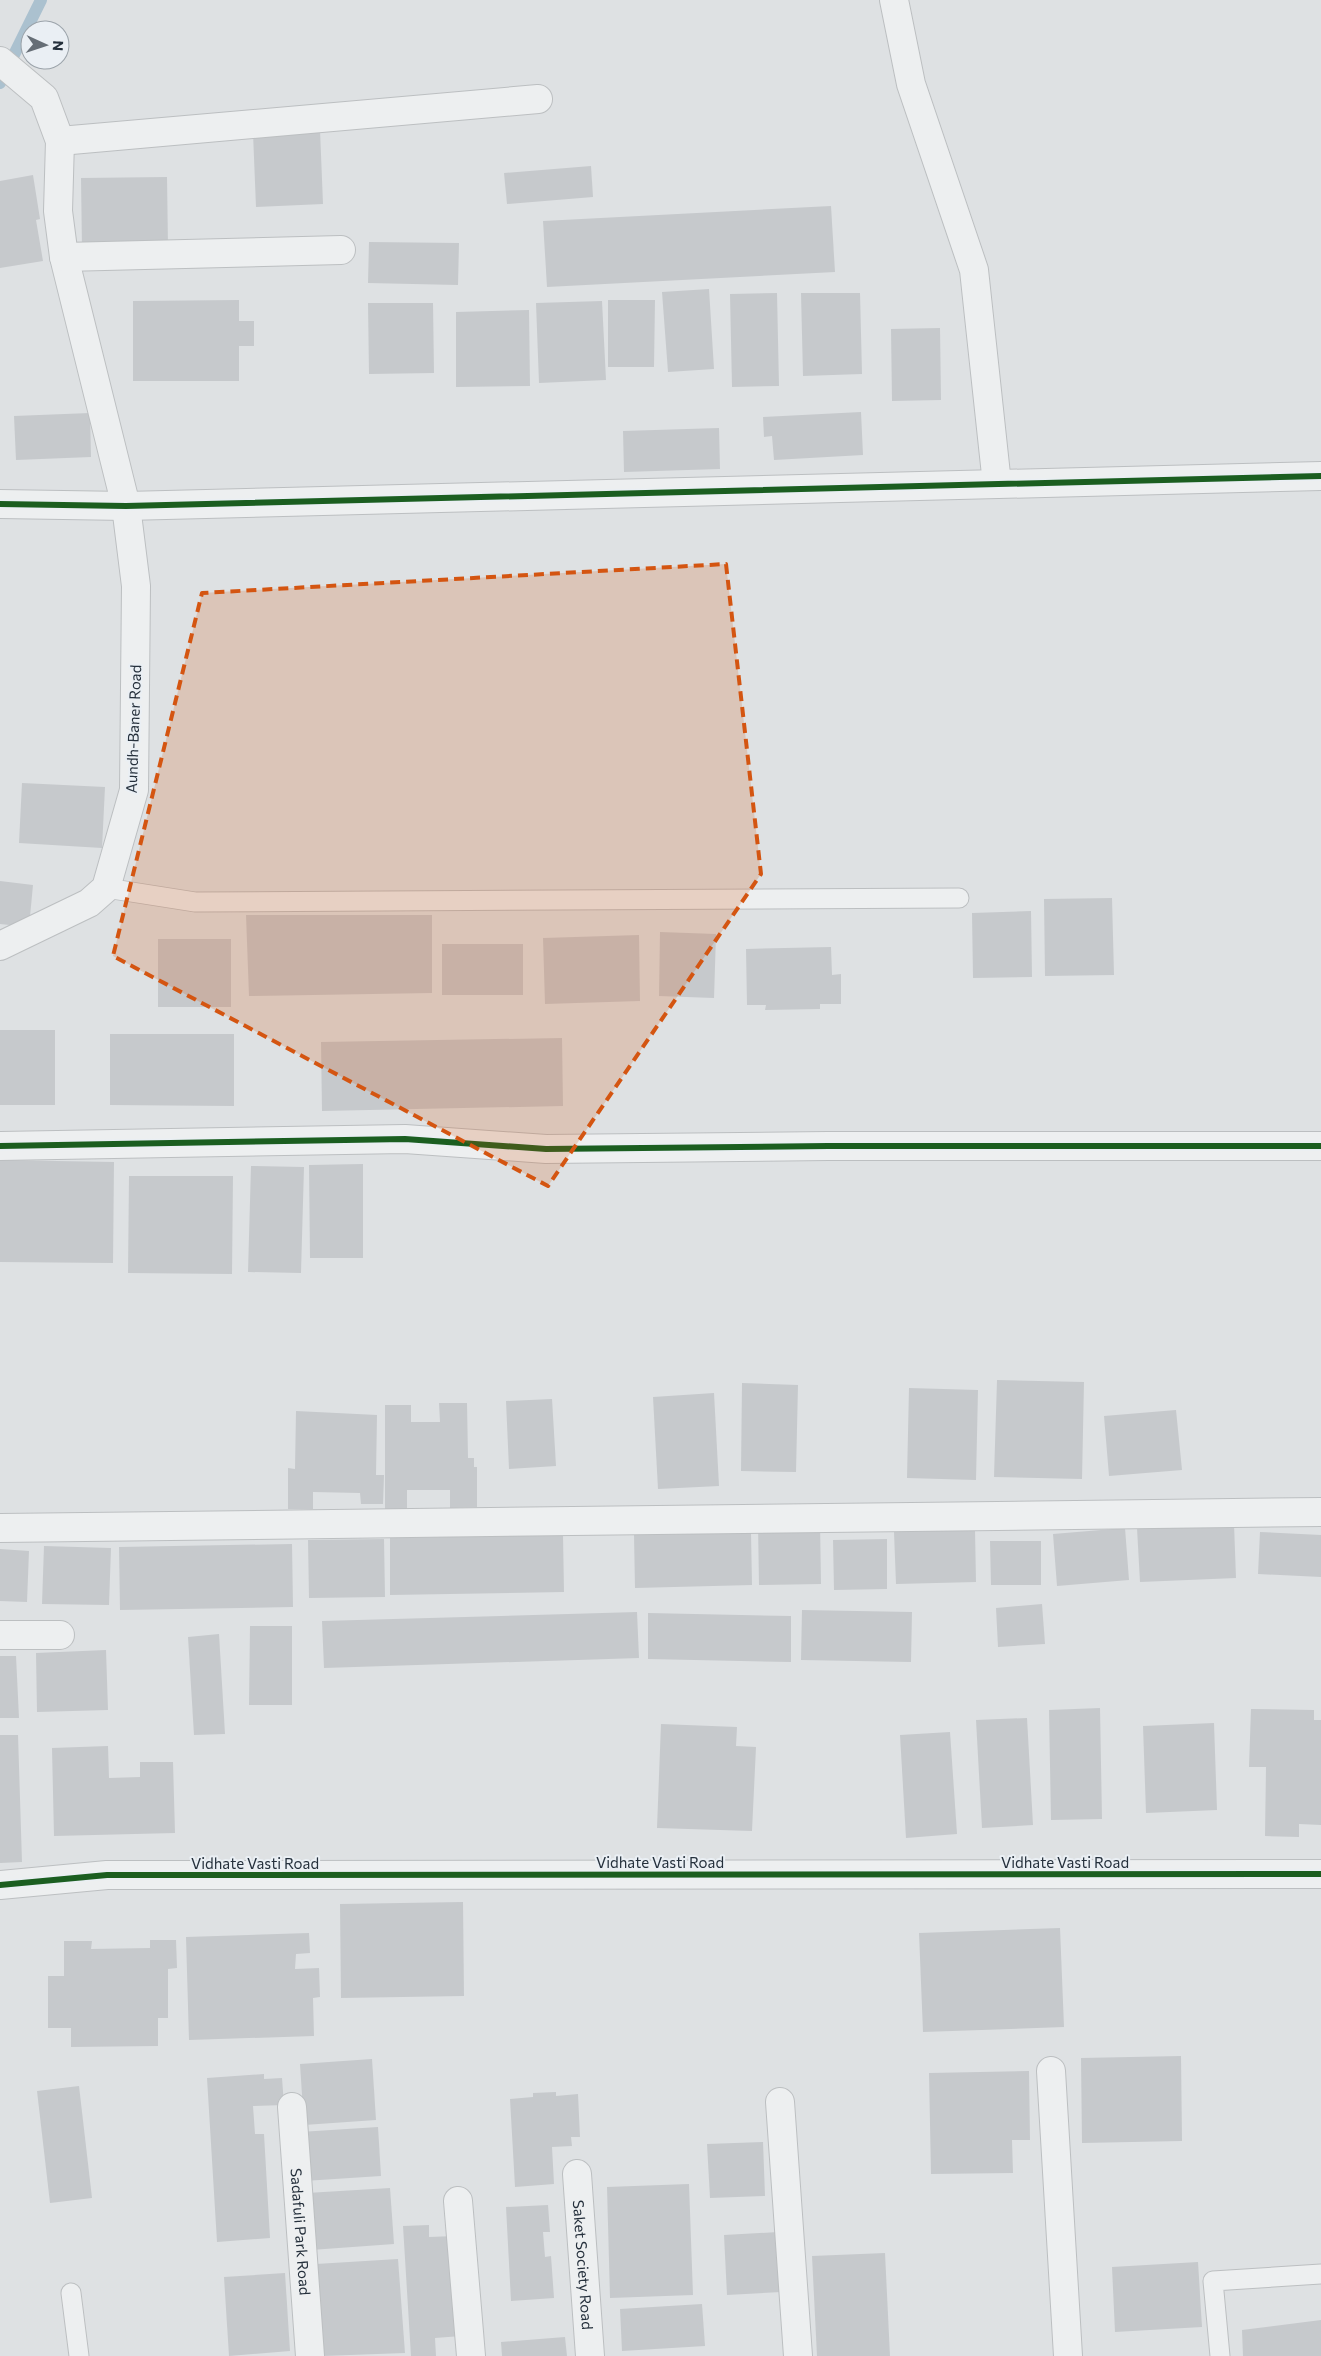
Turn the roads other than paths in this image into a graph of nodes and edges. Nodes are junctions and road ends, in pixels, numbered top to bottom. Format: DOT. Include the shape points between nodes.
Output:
graph roads {
  1 [pos="894,0"];
  2 [pos="0,60"];
  3 [pos="538,99"];
  4 [pos="60,141"];
  5 [pos="341,250"];
  6 [pos="64,258"];
  7 [pos="1321,476"];
  8 [pos="997,484"];
  9 [pos="0,504"];
  10 [pos="126,506"];
  11 [pos="106,888"];
  12 [pos="959,898"];
  13 [pos="0,946"];
  14 [pos="0,1146"];
  15 [pos="1321,1146"];
  16 [pos="1321,1512"];
  17 [pos="0,1528"];
  18 [pos="0,1635"];
  19 [pos="60,1635"];
  20 [pos="1321,1874"];
  21 [pos="0,1885"];
  22 [pos="1052,2071"];
  23 [pos="780,2102"];
  24 [pos="292,2107"];
  25 [pos="577,2174"];
  26 [pos="458,2201"];
  27 [pos="1321,2274"];
  28 [pos="71,2293"];
  29 [pos="79,2356"];
  30 [pos="310,2356"];
  31 [pos="471,2356"];
  32 [pos="590,2356"];
  33 [pos="798,2356"];
  34 [pos="1068,2356"];
  35 [pos="1220,2356"];
  1 -- 8 [label="street" via="911,84 974,270"];
  2 -- 4 [label="street" via="44,98"];
  3 -- 4 [label="street"];
  4 -- 6 [label="street, Aundh-Baner Road" via="58,211"];
  5 -- 6 [label="street"];
  6 -- 10 [label="street, Aundh-Baner Road"];
  7 -- 8 [label="street"];
  8 -- 10 [label="street"];
  9 -- 10 [label="street"];
  10 -- 11 [label="street, Aundh-Baner Road" via="136,586 134,790"];
  11 -- 12 [label="lane" via="195,902"];
  11 -- 13 [label="street" via="89,903"];
  14 -- 15 [label="street" via="405,1140 546,1150 828,1146"];
  16 -- 17 [label="street"];
  18 -- 19 [label="street"];
  20 -- 21 [label="street, Vidhate Vasti Road" via="107,1875"];
  22 -- 34 [label="street"];
  23 -- 33 [label="street"];
  24 -- 30 [label="street, Sadafuli Park Road"];
  25 -- 32 [label="street, Saket Society Road"];
  26 -- 31 [label="street"];
  27 -- 35 [label="lane" via="1213,2280"];
  28 -- 29 [label="lane"];
}
